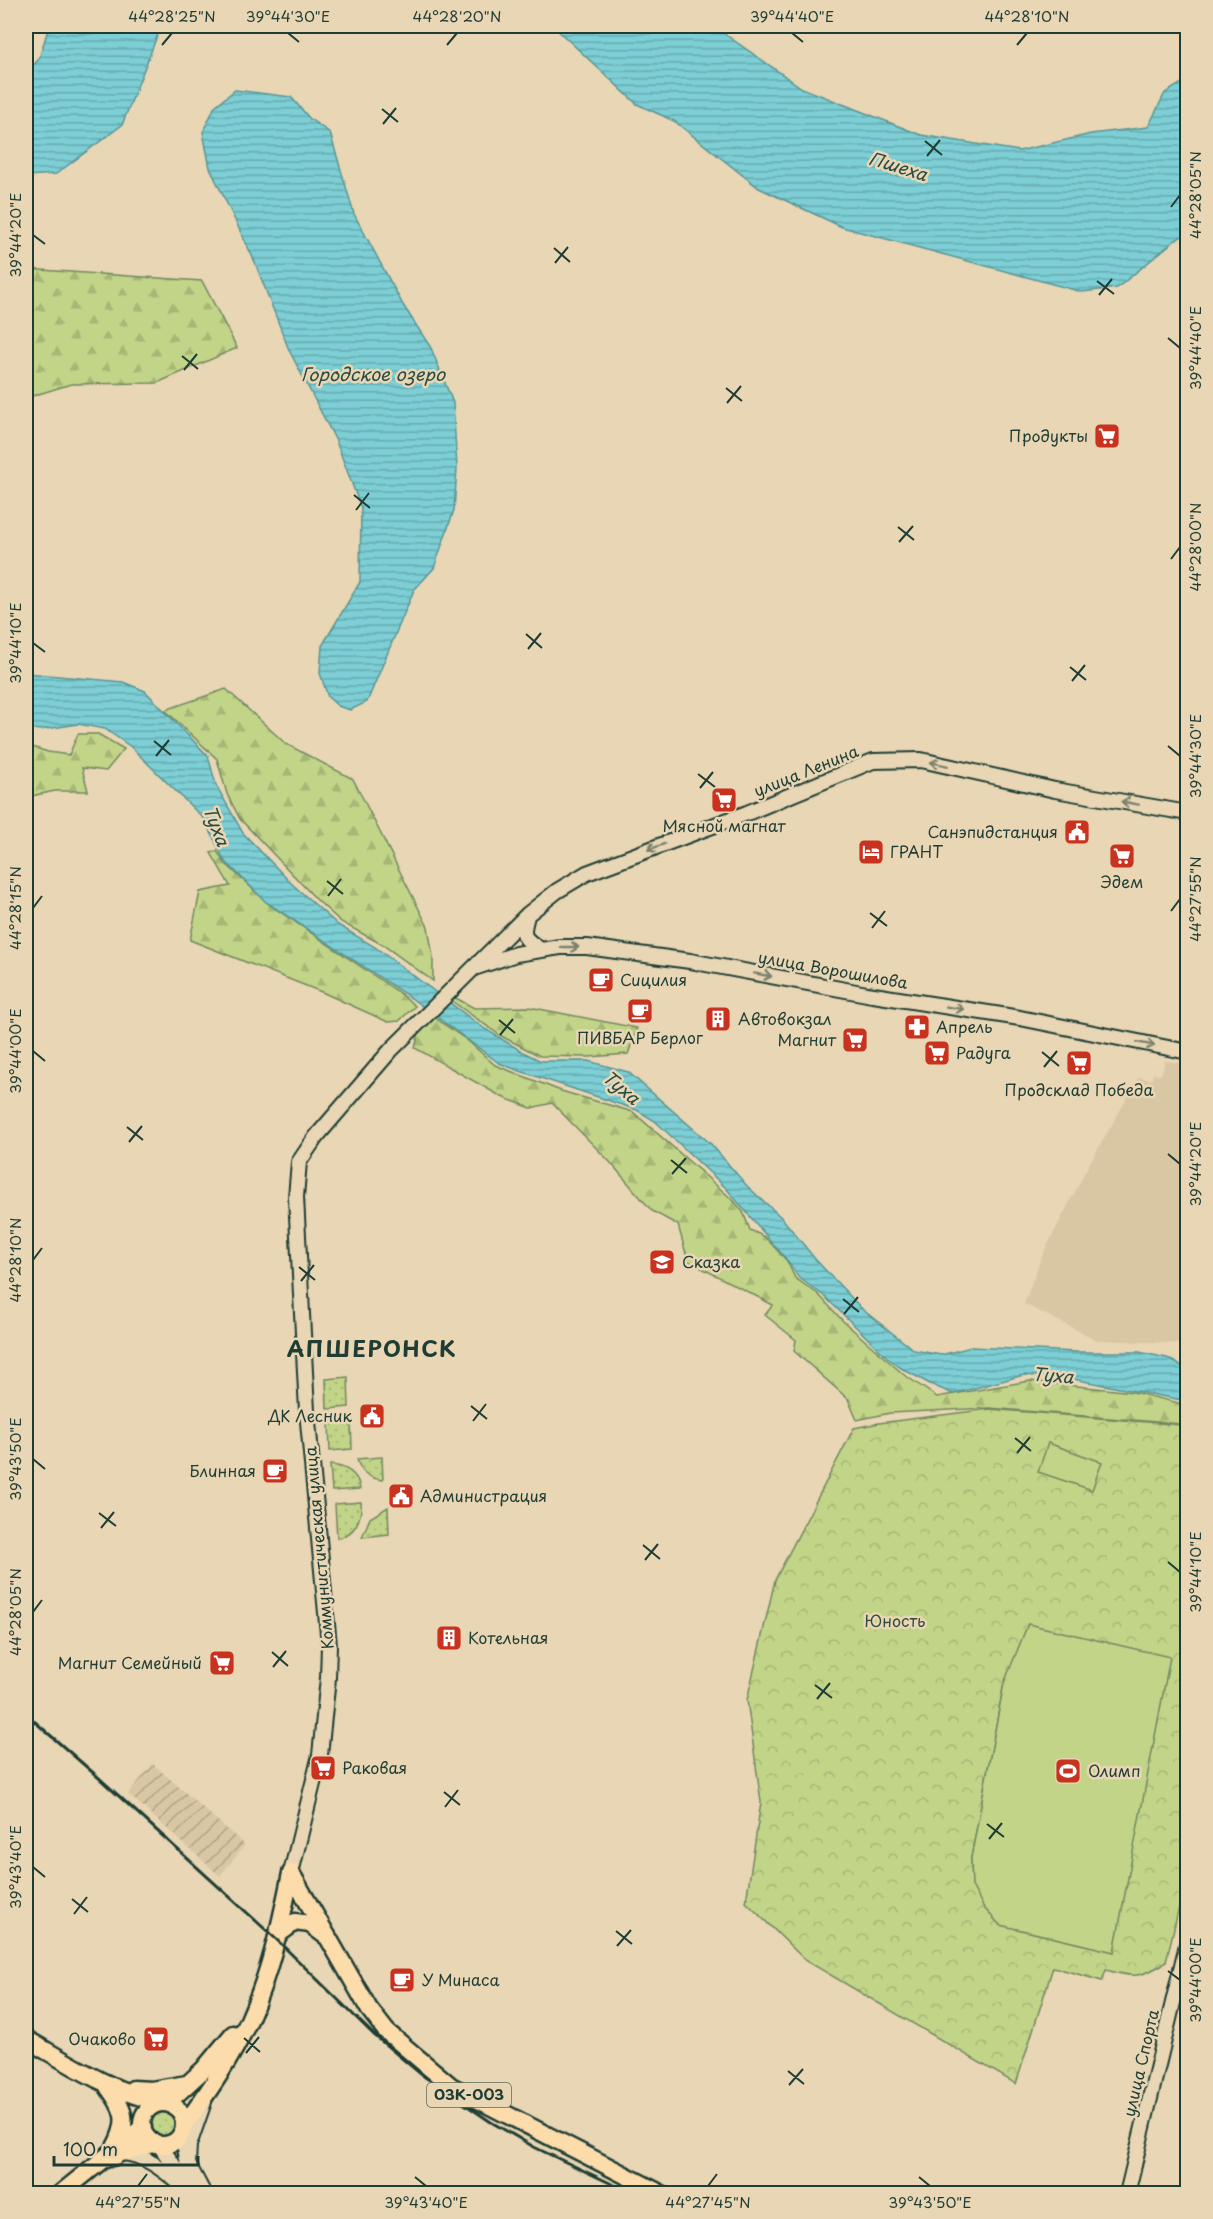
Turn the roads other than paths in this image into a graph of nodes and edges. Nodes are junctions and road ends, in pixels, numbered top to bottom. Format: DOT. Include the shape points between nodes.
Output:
graph roads {
  1 [pos="1188,813"];
  2 [pos="528,914"];
  3 [pos="541,950"];
  4 [pos="472,969"];
  5 [pos="411,1028"];
  6 [pos="1188,1052"];
  7 [pos="291,1873"];
  8 [pos="280,1932"];
  9 [pos="327,1937"];
  10 [pos="1188,1940"];
  11 [pos="259,1993"];
  12 [pos="26,2039"];
  13 [pos="188,2084"];
  14 [pos="108,2086"];
  15 [pos="207,2093"];
  16 [pos="164,2103"];
  17 [pos="142,2125"];
  18 [pos="183,2129"];
  19 [pos="158,2144"];
  20 [pos="118,2151"];
  21 [pos="188,2164"];
  22 [pos="60,2193"];
  23 [pos="196,2193"];
  24 [pos="662,2193"];
  25 [pos="1127,2193"];
  1 -- 2 [label="main road, улица Ленина, one-way" via="1055,790 921,760 873,761 587,873"];
  2 -- 3 [label="main road" via="524,937"];
  2 -- 4 [label="main road, улица Ленина"];
  3 -- 4 [label="main road, улица Ворошилова"];
  3 -- 6 [label="main road, улица Ворошилова, one-way" via="587,947 690,961 1020,1018"];
  4 -- 5 [label="main road, улица Ленина"];
  5 -- 7 [label="main road, Коммунистическая улица" via="336,1112 299,1162 296,1197 307,1411 328,1678 320,1755"];
  7 -- 8 [label="main road, Коммунистическая улица"];
  7 -- 9 [label="main road"];
  8 -- 9 [label="main road" via="295,1922 310,1924"];
  8 -- 11 [label="main road, Коммунистическая улица"];
  9 -- 24 [label="main road, 03К-003" via="386,2031 452,2086"];
  10 -- 25 [label="main road, улица Спорта"];
  11 -- 13 [label="main road, Коммунистическая улица" via="233,2033"];
  11 -- 15 [label="main road, Коммунистическая улица" via="236,2046"];
  12 -- 14 [label="main road"];
  13 -- 14 [label="main road" via="151,2091"];
  13 -- 16 [label="main road, Коммунистическая улица"];
  14 -- 16 [label="main road"];
  14 -- 17 [label="main road"];
  14 -- 20 [label="main road" via="121,2105 124,2120"];
  15 -- 18 [label="main road, Коммунистическая улица"];
  15 -- 21 [label="main road" via="189,2145"];
  16 -- 17 [label="main road" via="149,2109"];
  16 -- 18 [label="main road" via="178,2109 184,2120"];
  17 -- 19 [label="main road" via="147,2137"];
  17 -- 20 [label="main road"];
  18 -- 19 [label="main road" via="180,2137 170,2143"];
  18 -- 21 [label="main road"];
  19 -- 20 [label="main road"];
  19 -- 23 [label="main road"];
  20 -- 22 [label="main road"];
  20 -- 23 [label="main road" via="153,2163"];
  21 -- 23 [label="main road"];
}
